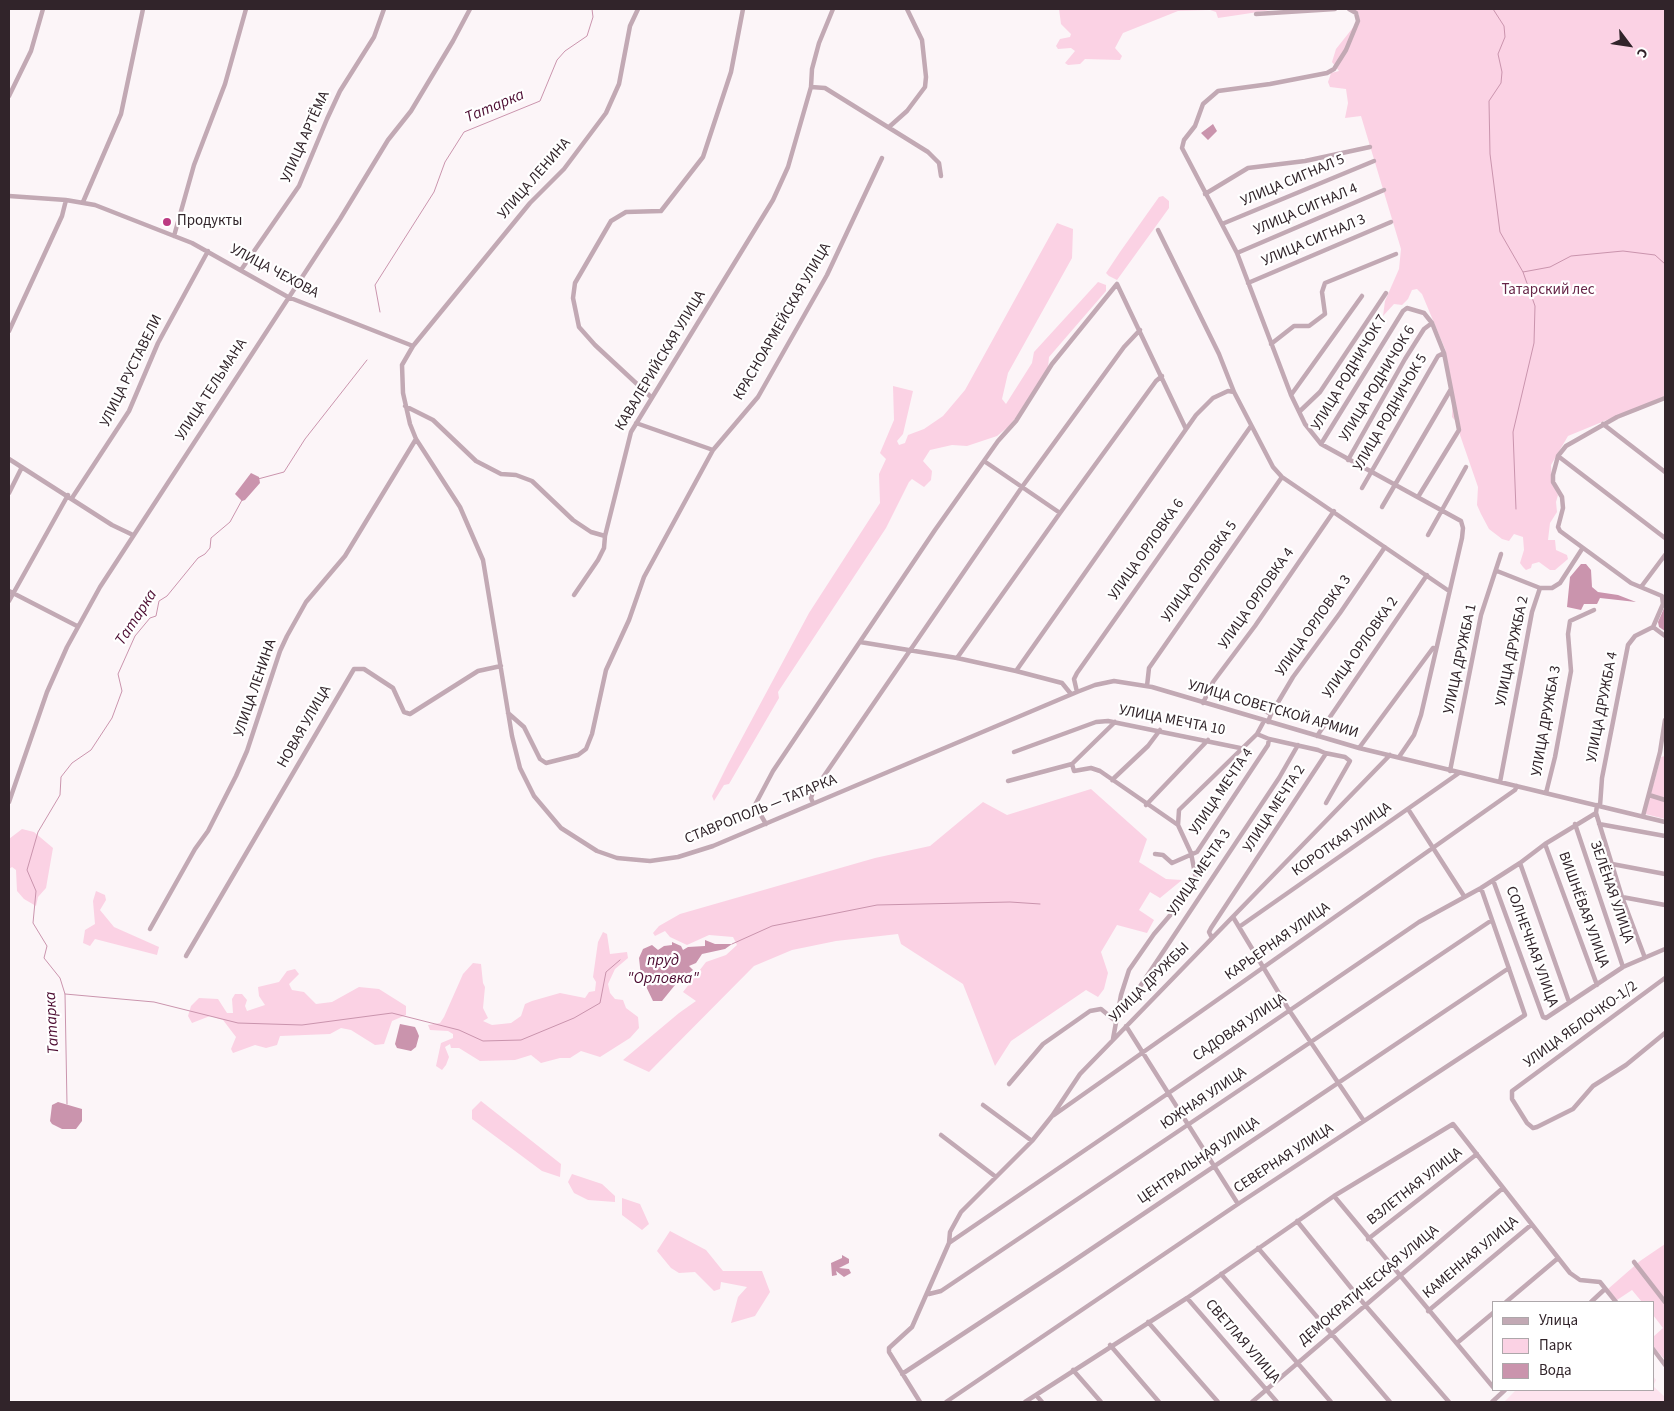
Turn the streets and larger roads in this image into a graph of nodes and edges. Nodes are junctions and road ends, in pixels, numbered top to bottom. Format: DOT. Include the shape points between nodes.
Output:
graph roads {
  1 [pos="43,9"];
  2 [pos="143,9"];
  3 [pos="246,9"];
  4 [pos="384,9"];
  5 [pos="470,9"];
  6 [pos="638,9"];
  7 [pos="743,9"];
  8 [pos="833,9"];
  9 [pos="907,9"];
  10 [pos="1335,9"];
  11 [pos="1349,9"];
  12 [pos="1256,14"];
  13 [pos="811,87"];
  14 [pos="9,96"];
  15 [pos="889,127"];
  16 [pos="1370,147"];
  17 [pos="882,158"];
  18 [pos="1374,161"];
  19 [pos="941,176"];
  20 [pos="1384,190"];
  21 [pos="1205,194"];
  22 [pos="9,196"];
  23 [pos="66,200"];
  24 [pos="83,202"];
  25 [pos="1391,222"];
  26 [pos="1222,224"];
  27 [pos="1158,230"];
  28 [pos="174,236"];
  29 [pos="208,251"];
  30 [pos="1237,253"];
  31 [pos="1396,254"];
  32 [pos="241,270"];
  33 [pos="1248,283"];
  34 [pos="1386,293"];
  35 [pos="1362,296"];
  36 [pos="288,297"];
  37 [pos="1432,323"];
  38 [pos="1140,330"];
  39 [pos="9,331"];
  40 [pos="1271,344"];
  41 [pos="413,346"];
  42 [pos="1444,353"];
  43 [pos="1162,376"];
  44 [pos="1451,389"];
  45 [pos="1234,392"];
  46 [pos="1291,395"];
  47 [pos="651,397"];
  48 [pos="1665,398"];
  49 [pos="406,406"];
  50 [pos="1299,412"];
  51 [pos="636,423"];
  52 [pos="1603,424"];
  53 [pos="1251,426"];
  54 [pos="1186,429"];
  55 [pos="416,439"];
  56 [pos="1321,444"];
  57 [pos="713,450"];
  58 [pos="1558,456"];
  59 [pos="9,459"];
  60 [pos="1348,460"];
  61 [pos="984,461"];
  62 [pos="22,467"];
  63 [pos="1466,467"];
  64 [pos="1372,472"];
  65 [pos="1665,472"];
  66 [pos="1282,477"];
  67 [pos="1395,485"];
  68 [pos="1022,487"];
  69 [pos="1362,488"];
  70 [pos="9,493"];
  71 [pos="70,497"];
  72 [pos="1418,497"];
  73 [pos="1382,507"];
  74 [pos="1442,510"];
  75 [pos="1334,511"];
  76 [pos="1060,513"];
  77 [pos="133,535"];
  78 [pos="1428,535"];
  79 [pos="605,536"];
  80 [pos="1665,538"];
  81 [pos="1385,547"];
  82 [pos="1582,548"];
  83 [pos="1501,554"];
  84 [pos="1665,555"];
  85 [pos="1497,571"];
  86 [pos="1427,575"];
  87 [pos="1641,587"];
  88 [pos="1540,588"];
  89 [pos="1449,591"];
  90 [pos="11,592"];
  91 [pos="574,594"];
  92 [pos="9,601"];
  93 [pos="1594,610"];
  94 [pos="78,626"];
  95 [pos="1653,627"];
  96 [pos="1665,636"];
  97 [pos="860,642"];
  98 [pos="1436,649"];
  99 [pos="911,650"];
  100 [pos="958,658"];
  101 [pos="501,666"];
  102 [pos="1016,671"];
  103 [pos="1074,679"];
  104 [pos="1062,683"];
  105 [pos="1147,686"];
  106 [pos="1077,692"];
  107 [pos="1071,694"];
  108 [pos="1203,703"];
  109 [pos="1250,704"];
  110 [pos="508,713"];
  111 [pos="1270,714"];
  112 [pos="1665,720"];
  113 [pos="1116,722"];
  114 [pos="1266,722"];
  115 [pos="1160,730"];
  116 [pos="1257,734"];
  117 [pos="1317,736"];
  118 [pos="1269,739"];
  119 [pos="1208,740"];
  120 [pos="1298,745"];
  121 [pos="1240,748"];
  122 [pos="1359,748"];
  123 [pos="1014,752"];
  124 [pos="1325,752"];
  125 [pos="1663,752"];
  126 [pos="1390,755"];
  127 [pos="1398,757"];
  128 [pos="1072,764"];
  129 [pos="1450,771"];
  130 [pos="885,773"];
  131 [pos="1458,773"];
  132 [pos="1112,780"];
  133 [pos="1008,781"];
  134 [pos="1500,782"];
  135 [pos="1517,786"];
  136 [pos="1546,793"];
  137 [pos="1649,795"];
  138 [pos="1665,800"];
  139 [pos="9,802"];
  140 [pos="1326,802"];
  141 [pos="813,803"];
  142 [pos="1146,805"];
  143 [pos="1599,806"];
  144 [pos="1408,809"];
  145 [pos="1596,813"];
  146 [pos="1643,816"];
  147 [pos="1665,822"];
  148 [pos="766,824"];
  149 [pos="1575,824"];
  150 [pos="1599,824"];
  151 [pos="1178,825"];
  152 [pos="1665,836"];
  153 [pos="1545,844"];
  154 [pos="1433,848"];
  155 [pos="1191,853"];
  156 [pos="1155,854"];
  157 [pos="1520,863"];
  158 [pos="1612,864"];
  159 [pos="1665,874"];
  160 [pos="1493,880"];
  161 [pos="1481,888"];
  162 [pos="1464,896"];
  163 [pos="1622,897"];
  164 [pos="1665,905"];
  165 [pos="1233,917"];
  166 [pos="1492,920"];
  167 [pos="1239,927"];
  168 [pos="150,929"];
  169 [pos="1212,938"];
  170 [pos="1665,949"];
  171 [pos="186,956"];
  172 [pos="1646,958"];
  173 [pos="1623,967"];
  174 [pos="1263,968"];
  175 [pos="1509,968"];
  176 [pos="1665,978"];
  177 [pos="1597,985"];
  178 [pos="1569,1002"];
  179 [pos="1119,1010"];
  180 [pos="1289,1010"];
  181 [pos="1116,1018"];
  182 [pos="1126,1026"];
  183 [pos="1665,1033"];
  184 [pos="1112,1039"];
  185 [pos="1311,1042"];
  186 [pos="1144,1053"];
  187 [pos="1339,1080"];
  188 [pos="1009,1084"];
  189 [pos="1168,1092"];
  190 [pos="983,1105"];
  191 [pos="1052,1116"];
  192 [pos="1364,1121"];
  193 [pos="1188,1124"];
  194 [pos="941,1136"];
  195 [pos="1032,1141"];
  196 [pos="1477,1154"];
  197 [pos="1213,1166"];
  198 [pos="996,1177"];
  199 [pos="1503,1188"];
  200 [pos="1334,1196"];
  201 [pos="1238,1204"];
  202 [pos="1298,1221"];
  203 [pos="1530,1225"];
  204 [pos="1368,1239"];
  205 [pos="949,1244"];
  206 [pos="1258,1248"];
  207 [pos="1557,1259"];
  208 [pos="1634,1262"];
  209 [pos="1221,1274"];
  210 [pos="1399,1276"];
  211 [pos="1605,1289"];
  212 [pos="928,1294"];
  213 [pos="1187,1298"];
  214 [pos="1507,1301"];
  215 [pos="1592,1301"];
  216 [pos="1615,1301"];
  217 [pos="1665,1302"];
  218 [pos="1365,1305"];
  219 [pos="1428,1311"];
  220 [pos="1492,1314"];
  221 [pos="1148,1322"];
  222 [pos="1331,1334"];
  223 [pos="1457,1344"];
  224 [pos="1110,1345"];
  225 [pos="1654,1350"];
  226 [pos="1297,1363"];
  227 [pos="1665,1365"];
  228 [pos="1073,1370"];
  229 [pos="902,1374"];
  230 [pos="1492,1387"];
  231 [pos="1266,1389"];
  232 [pos="1495,1391"];
  233 [pos="1504,1391"];
  234 [pos="1036,1395"];
  235 [pos="1499,1396"];
  236 [pos="920,1402"];
  237 [pos="946,1402"];
  238 [pos="1025,1402"];
  239 [pos="1042,1402"];
  240 [pos="1101,1402"];
  241 [pos="1159,1402"];
  242 [pos="1218,1402"];
  243 [pos="1252,1402"];
  244 [pos="1277,1402"];
  245 [pos="1331,1402"];
  246 [pos="1390,1402"];
  247 [pos="1449,1402"];
  248 [pos="1492,1402"];
  1 -- 14 [label="street" via="31,51"];
  2 -- 24 [label="street" via="122,114"];
  3 -- 28 [label="street" via="225,84 194,165"];
  4 -- 32 [label="street, УЛИЦА АРТЁМА" via="374,37 340,91 299,186"];
  5 -- 36 [label="street, УЛИЦА ТЕЛЬМАНА" via="410,111"];
  6 -- 41 [label="street, УЛИЦА ЛЕНИНА" via="630,26 620,84 606,112 564,169 530,202"];
  7 -- 47 [label="street" via="731,72 703,157 661,211 626,212 611,221 575,283 573,298 579,327"];
  8 -- 13 [label="street, КАВАЛЕРИЙСКАЯ УЛИЦА" via="819,43"];
  9 -- 15 [label="street" via="922,40 925,87 908,111"];
  10 -- 12 [label="street"];
  11 -- 21 [label="street" via="1356,13 1358,21 1334,70 1218,91 1203,104 1182,148"];
  13 -- 15 [label="street" via="825,88"];
  13 -- 47 [label="street, КАВАЛЕРИЙСКАЯ УЛИЦА" via="788,167 773,200"];
  15 -- 19 [label="street" via="928,152 939,163"];
  16 -- 21 [label="street" via="1304,161 1248,168"];
  17 -- 57 [label="street, КРАСНОАРМЕЙСКАЯ УЛИЦА" via="827,275 758,397"];
  18 -- 26 [label="street, УЛИЦА СИГНАЛ 5"];
  20 -- 30 [label="street, УЛИЦА СИГНАЛ 4"];
  21 -- 26 [label="street"];
  22 -- 23 [label="street, УЛИЦА ЧЕХОВА"];
  23 -- 24 [label="street, УЛИЦА ЧЕХОВА"];
  23 -- 39 [label="street" via="62,216"];
  24 -- 28 [label="street, УЛИЦА ЧЕХОВА"];
  25 -- 33 [label="street, УЛИЦА СИГНАЛ 3"];
  26 -- 30 [label="street"];
  27 -- 45 [label="street" via="1219,354"];
  28 -- 29 [label="street, УЛИЦА ЧЕХОВА"];
  29 -- 32 [label="street, УЛИЦА ЧЕХОВА"];
  29 -- 71 [label="street, УЛИЦА РУСТАВЕЛИ" via="158,343 129,411"];
  30 -- 33 [label="street"];
  31 -- 40 [label="street" via="1325,283 1322,292 1325,314 1313,325 1294,326"];
  32 -- 36 [label="street, УЛИЦА ЧЕХОВА"];
  33 -- 40 [label="street"];
  34 -- 50 [label="street" via="1320,392"];
  35 -- 46 [label="street"];
  36 -- 41 [label="street, УЛИЦА ЧЕХОВА"];
  36 -- 77 [label="street, УЛИЦА ТЕЛЬМАНА"];
  37 -- 42 [label="street"];
  37 -- 56 [label="street, УЛИЦА РОДНИЧОК 7" via="1416,310 1403,310"];
  37 -- 60 [label="street, УЛИЦА РОДНИЧОК 6" via="1424,329 1405,359"];
  38 -- 43 [label="street"];
  38 -- 61 [label="street" via="1117,284 1052,364 1016,421"];
  38 -- 68 [label="street" via="1124,347"];
  40 -- 46 [label="street"];
  41 -- 49 [label="street, УЛИЦА ЛЕНИНА" via="402,365"];
  42 -- 44 [label="street"];
  42 -- 64 [label="street, УЛИЦА РОДНИЧОК 5" via="1438,356"];
  43 -- 54 [label="street"];
  43 -- 76 [label="street"];
  44 -- 67 [label="street"];
  44 -- 72 [label="street" via="1459,430"];
  45 -- 53 [label="street"];
  45 -- 54 [label="street" via="1228,391 1206,404"];
  46 -- 50 [label="street"];
  47 -- 51 [label="street, КАВАЛЕРИЙСКАЯ УЛИЦА"];
  48 -- 52 [label="street"];
  49 -- 55 [label="street, УЛИЦА ЛЕНИНА"];
  49 -- 79 [label="street" via="433,420 476,461 501,474 532,481 573,520 591,532"];
  50 -- 56 [label="street"];
  51 -- 57 [label="street"];
  51 -- 79 [label="street, КАВАЛЕРИЙСКАЯ УЛИЦА" via="627,441"];
  52 -- 58 [label="street" via="1566,446"];
  52 -- 65 [label="street"];
  53 -- 66 [label="street" via="1268,460"];
  53 -- 103 [label="street, УЛИЦА ОРЛОВКА 6"];
  54 -- 102 [label="street"];
  55 -- 101 [label="street, УЛИЦА ЛЕНИНА" via="453,495 475,537 483,560"];
  55 -- 168 [label="street, УЛИЦА ЛЕНИНА" via="345,556 306,602 280,652 236,776 208,831"];
  56 -- 60 [label="street"];
  57 -- 110 [label="street, КРАСНОАРМЕЙСКАЯ УЛИЦА" via="644,577 606,670 592,734 583,752 546,763 540,759 524,727"];
  58 -- 80 [label="street"];
  58 -- 82 [label="street" via="1553,482 1562,497 1563,508 1558,527"];
  59 -- 62 [label="street"];
  60 -- 64 [label="street"];
  61 -- 68 [label="street"];
  61 -- 97 [label="street"];
  62 -- 70 [label="street"];
  62 -- 71 [label="street"];
  63 -- 74 [label="street"];
  64 -- 67 [label="street"];
  64 -- 69 [label="street, УЛИЦА РОДНИЧОК 5"];
  66 -- 75 [label="street"];
  66 -- 105 [label="street, УЛИЦА ОРЛОВКА 5" via="1149,668"];
  67 -- 72 [label="street"];
  67 -- 73 [label="street"];
  68 -- 76 [label="street"];
  68 -- 99 [label="street"];
  71 -- 77 [label="street"];
  71 -- 90 [label="street, УЛИЦА РУСТАВЕЛИ"];
  72 -- 74 [label="street"];
  74 -- 78 [label="street"];
  74 -- 89 [label="street" via="1461,521 1463,528"];
  75 -- 81 [label="street"];
  75 -- 108 [label="street, УЛИЦА ОРЛОВКА 4" via="1213,682"];
  76 -- 100 [label="street"];
  77 -- 94 [label="street, УЛИЦА ТЕЛЬМАНА"];
  79 -- 91 [label="street, КАВАЛЕРИЙСКАЯ УЛИЦА" via="598,560"];
  81 -- 86 [label="street"];
  81 -- 111 [label="street, УЛИЦА ОРЛОВКА 3"];
  82 -- 87 [label="street"];
  82 -- 88 [label="street, УЛИЦА ДРУЖБА 2" via="1560,583 1552,588"];
  83 -- 85 [label="street, УЛИЦА ДРУЖБА 1"];
  84 -- 87 [label="street"];
  85 -- 88 [label="street"];
  85 -- 129 [label="street, УЛИЦА ДРУЖБА 1" via="1481,616"];
  86 -- 89 [label="street"];
  86 -- 117 [label="street, УЛИЦА ОРЛОВКА 2"];
  87 -- 95 [label="street" via="1662,596 1663,604"];
  88 -- 134 [label="street, УЛИЦА ДРУЖБА 2" via="1530,621"];
  89 -- 98 [label="street"];
  90 -- 92 [label="street"];
  90 -- 94 [label="street"];
  93 -- 136 [label="street, УЛИЦА ДРУЖБА 3" via="1570,621 1571,671"];
  94 -- 139 [label="street, УЛИЦА ТЕЛЬМАНА" via="47,692"];
  95 -- 96 [label="street"];
  95 -- 143 [label="street, УЛИЦА ДРУЖБА 4" via="1635,636 1628,645"];
  97 -- 99 [label="street"];
  97 -- 148 [label="street" via="757,799 755,805"];
  98 -- 122 [label="street" via="1432,648"];
  98 -- 127 [label="street" via="1414,735"];
  99 -- 100 [label="street"];
  99 -- 141 [label="street" via="813,792"];
  100 -- 102 [label="street"];
  101 -- 110 [label="street, СТАВРОПОЛЬ — ТАТАРКА"];
  101 -- 171 [label="street, НОВАЯ УЛИЦА" via="478,671 410,714 404,712 392,688 364,669 354,669"];
  102 -- 104 [label="street"];
  103 -- 104 [label="street"];
  103 -- 106 [label="street"];
  104 -- 107 [label="street"];
  105 -- 106 [label="street, УЛИЦА СОВЕТСКОЙ АРМИИ" via="1114,681 1095,684"];
  105 -- 108 [label="street, УЛИЦА СОВЕТСКОЙ АРМИИ"];
  106 -- 107 [label="street, УЛИЦА СОВЕТСКОЙ АРМИИ"];
  107 -- 130 [label="street, УЛИЦА СОВЕТСКОЙ АРМИИ"];
  108 -- 114 [label="street, УЛИЦА СОВЕТСКОЙ АРМИИ"];
  109 -- 111 [label="street"];
  110 -- 148 [label="street, СТАВРОПОЛЬ — ТАТАРКА" via="520,768 534,796 561,828 597,851 617,858 650,861 713,846"];
  111 -- 114 [label="street, УЛИЦА ОРЛОВКА 3"];
  112 -- 125 [label="street"];
  113 -- 115 [label="street, УЛИЦА МЕЧТА 10"];
  113 -- 123 [label="street, УЛИЦА МЕЧТА 10" via="1096,722"];
  113 -- 128 [label="street"];
  114 -- 116 [label="street, УЛИЦА ОРЛОВКА 3"];
  114 -- 117 [label="street, УЛИЦА СОВЕТСКОЙ АРМИИ"];
  115 -- 119 [label="street, УЛИЦА МЕЧТА 10"];
  115 -- 132 [label="street"];
  116 -- 118 [label="street, УЛИЦА МЕЧТА 2"];
  116 -- 121 [label="street"];
  117 -- 122 [label="street, УЛИЦА СОВЕТСКОЙ АРМИИ"];
  118 -- 120 [label="street, УЛИЦА МЕЧТА 2"];
  118 -- 155 [label="street, УЛИЦА МЕЧТА 4" via="1197,852"];
  119 -- 121 [label="street, УЛИЦА МЕЧТА 10"];
  119 -- 142 [label="street"];
  120 -- 124 [label="street, УЛИЦА МЕЧТА 2"];
  120 -- 179 [label="street, УЛИЦА МЕЧТА 3" via="1127,1006"];
  121 -- 151 [label="street" via="1185,802 1179,810"];
  122 -- 126 [label="street, УЛИЦА СОВЕТСКОЙ АРМИИ"];
  124 -- 140 [label="street" via="1350,761"];
  124 -- 169 [label="street, УЛИЦА МЕЧТА 2" via="1211,928"];
  125 -- 137 [label="street"];
  126 -- 127 [label="street, УЛИЦА СОВЕТСКОЙ АРМИИ"];
  126 -- 165 [label="street, УЛИЦА ДРУЖБЫ"];
  127 -- 129 [label="street, УЛИЦА СОВЕТСКОЙ АРМИИ"];
  128 -- 132 [label="street" via="1074,771 1095,768"];
  128 -- 133 [label="street"];
  129 -- 131 [label="street, УЛИЦА СОВЕТСКОЙ АРМИИ"];
  130 -- 141 [label="street, СТАВРОПОЛЬ — ТАТАРКА"];
  131 -- 134 [label="street, УЛИЦА СОВЕТСКОЙ АРМИИ"];
  131 -- 144 [label="street, КОРОТКАЯ УЛИЦА"];
  132 -- 142 [label="street"];
  134 -- 135 [label="street, УЛИЦА СОВЕТСКОЙ АРМИИ"];
  135 -- 136 [label="street, УЛИЦА СОВЕТСКОЙ АРМИИ"];
  135 -- 154 [label="street, КАРЬЕРНАЯ УЛИЦА"];
  136 -- 143 [label="street, УЛИЦА СОВЕТСКОЙ АРМИИ"];
  137 -- 138 [label="street"];
  137 -- 146 [label="street"];
  141 -- 148 [label="street, СТАВРОПОЛЬ — ТАТАРКА"];
  142 -- 151 [label="street"];
  143 -- 145 [label="street"];
  143 -- 146 [label="street, УЛИЦА СОВЕТСКОЙ АРМИИ"];
  144 -- 154 [label="street"];
  144 -- 167 [label="street, КОРОТКАЯ УЛИЦА"];
  145 -- 149 [label="street, САДОВАЯ УЛИЦА"];
  145 -- 150 [label="street"];
  146 -- 147 [label="street, УЛИЦА СОВЕТСКОЙ АРМИИ"];
  149 -- 153 [label="street, САДОВАЯ УЛИЦА"];
  149 -- 173 [label="street, ЗЕЛЁНАЯ УЛИЦА"];
  150 -- 152 [label="street"];
  150 -- 158 [label="street"];
  151 -- 155 [label="street"];
  153 -- 157 [label="street, САДОВАЯ УЛИЦА"];
  153 -- 177 [label="street, ВИШНЁВАЯ УЛИЦА"];
  154 -- 162 [label="street"];
  154 -- 174 [label="street, КАРЬЕРНАЯ УЛИЦА"];
  155 -- 156 [label="street, УЛИЦА МЕЧТА 4" via="1172,863 1163,855"];
  155 -- 179 [label="street, УЛИЦА МЕЧТА 4" via="1196,880 1136,957 1124,983"];
  157 -- 160 [label="street, САДОВАЯ УЛИЦА"];
  157 -- 178 [label="street"];
  158 -- 159 [label="street"];
  158 -- 163 [label="street"];
  160 -- 161 [label="street, САДОВАЯ УЛИЦА"];
  160 -- 178 [label="street, СОЛНЕЧНАЯ УЛИЦА" via="1541,1014 1546,1018"];
  161 -- 162 [label="street, САДОВАЯ УЛИЦА"];
  161 -- 166 [label="street, СЕВЕРНАЯ УЛИЦА"];
  162 -- 180 [label="street, САДОВАЯ УЛИЦА" via="1419,922"];
  163 -- 164 [label="street"];
  163 -- 172 [label="street"];
  165 -- 167 [label="street"];
  165 -- 169 [label="street, УЛИЦА ДРУЖБЫ"];
  166 -- 175 [label="street, СЕВЕРНАЯ УЛИЦА"];
  166 -- 185 [label="street, ЮЖНАЯ УЛИЦА"];
  167 -- 174 [label="street"];
  169 -- 182 [label="street, УЛИЦА ДРУЖБЫ"];
  170 -- 172 [label="street, СОЛНЕЧНАЯ УЛИЦА"];
  172 -- 173 [label="street, СОЛНЕЧНАЯ УЛИЦА"];
  173 -- 177 [label="street, СОЛНЕЧНАЯ УЛИЦА"];
  174 -- 180 [label="street"];
  174 -- 186 [label="street, КАРЬЕРНАЯ УЛИЦА"];
  175 -- 187 [label="street, ЦЕНТРАЛЬНАЯ УЛИЦА"];
  175 -- 192 [label="street, СЕВЕРНАЯ УЛИЦА" via="1525,1015"];
  176 -- 183 [label="street, УЛИЦА ЯБЛОЧКО-1/2" via="1512,1091 1512,1099 1527,1123 1537,1127 1573,1109 1593,1086 1626,1065"];
  177 -- 178 [label="street, СОЛНЕЧНАЯ УЛИЦА"];
  179 -- 181 [label="street, УЛИЦА МЕЧТА 4"];
  180 -- 185 [label="street"];
  180 -- 189 [label="street, САДОВАЯ УЛИЦА"];
  181 -- 184 [label="street, УЛИЦА МЕЧТА 4"];
  181 -- 188 [label="street" via="1112,1019 1101,1009 1090,1011 1043,1044"];
  182 -- 184 [label="street, УЛИЦА ДРУЖБЫ"];
  182 -- 186 [label="street"];
  184 -- 191 [label="street, УЛИЦА ДРУЖБЫ" via="1070,1088"];
  185 -- 187 [label="street"];
  185 -- 193 [label="street, ЮЖНАЯ УЛИЦА"];
  186 -- 189 [label="street"];
  186 -- 191 [label="street, КАРЬЕРНАЯ УЛИЦА"];
  187 -- 192 [label="street"];
  187 -- 197 [label="street, ЦЕНТРАЛЬНАЯ УЛИЦА"];
  189 -- 193 [label="street"];
  189 -- 205 [label="street, САДОВАЯ УЛИЦА"];
  190 -- 195 [label="street"];
  191 -- 195 [label="street, УЛИЦА ДРУЖБЫ"];
  192 -- 201 [label="street, СЕВЕРНАЯ УЛИЦА"];
  193 -- 197 [label="street"];
  193 -- 212 [label="street, ЮЖНАЯ УЛИЦА" via="941,1291"];
  194 -- 198 [label="street"];
  195 -- 198 [label="street, УЛИЦА ДРУЖБЫ"];
  196 -- 199 [label="street"];
  196 -- 200 [label="street" via="1453,1124"];
  196 -- 204 [label="street, ВЗЛЕТНАЯ УЛИЦА"];
  197 -- 201 [label="street"];
  197 -- 229 [label="street, ЦЕНТРАЛЬНАЯ УЛИЦА"];
  198 -- 205 [label="street, УЛИЦА ДРУЖБЫ" via="960,1212 950,1232"];
  199 -- 203 [label="street"];
  199 -- 210 [label="street, ДЕМОКРАТИЧЕСКАЯ УЛИЦА"];
  200 -- 202 [label="street"];
  200 -- 204 [label="street"];
  201 -- 237 [label="street, СЕВЕРНАЯ УЛИЦА"];
  202 -- 206 [label="street"];
  202 -- 218 [label="street"];
  203 -- 207 [label="street"];
  203 -- 219 [label="street, КАМЕННАЯ УЛИЦА"];
  204 -- 210 [label="street"];
  205 -- 212 [label="street"];
  206 -- 209 [label="street"];
  206 -- 222 [label="street"];
  207 -- 211 [label="street" via="1575,1278 1600,1282"];
  207 -- 214 [label="street"];
  208 -- 217 [label="street"];
  209 -- 213 [label="street"];
  209 -- 226 [label="street"];
  210 -- 218 [label="street, ДЕМОКРАТИЧЕСКАЯ УЛИЦА"];
  210 -- 219 [label="street"];
  211 -- 215 [label="street"];
  211 -- 216 [label="street"];
  212 -- 229 [label="street" via="912,1327 889,1348"];
  213 -- 221 [label="street"];
  213 -- 231 [label="street, СВЕТЛАЯ УЛИЦА"];
  218 -- 222 [label="street, ДЕМОКРАТИЧЕСКАЯ УЛИЦА"];
  218 -- 247 [label="street"];
  219 -- 223 [label="street"];
  220 -- 223 [label="street"];
  221 -- 224 [label="street"];
  221 -- 242 [label="street"];
  222 -- 226 [label="street, ДЕМОКРАТИЧЕСКАЯ УЛИЦА"];
  222 -- 246 [label="street"];
  223 -- 230 [label="street"];
  224 -- 228 [label="street"];
  224 -- 241 [label="street"];
  225 -- 227 [label="street"];
  226 -- 231 [label="street, ДЕМОКРАТИЧЕСКАЯ УЛИЦА"];
  226 -- 245 [label="street"];
  228 -- 234 [label="street"];
  228 -- 240 [label="street"];
  229 -- 236 [label="street"];
  231 -- 243 [label="street, ДЕМОКРАТИЧЕСКАЯ УЛИЦА"];
  231 -- 244 [label="street, СВЕТЛАЯ УЛИЦА"];
  232 -- 235 [label="street"];
  233 -- 235 [label="street"];
  234 -- 238 [label="street"];
  234 -- 239 [label="street"];
  235 -- 248 [label="street"];
}
